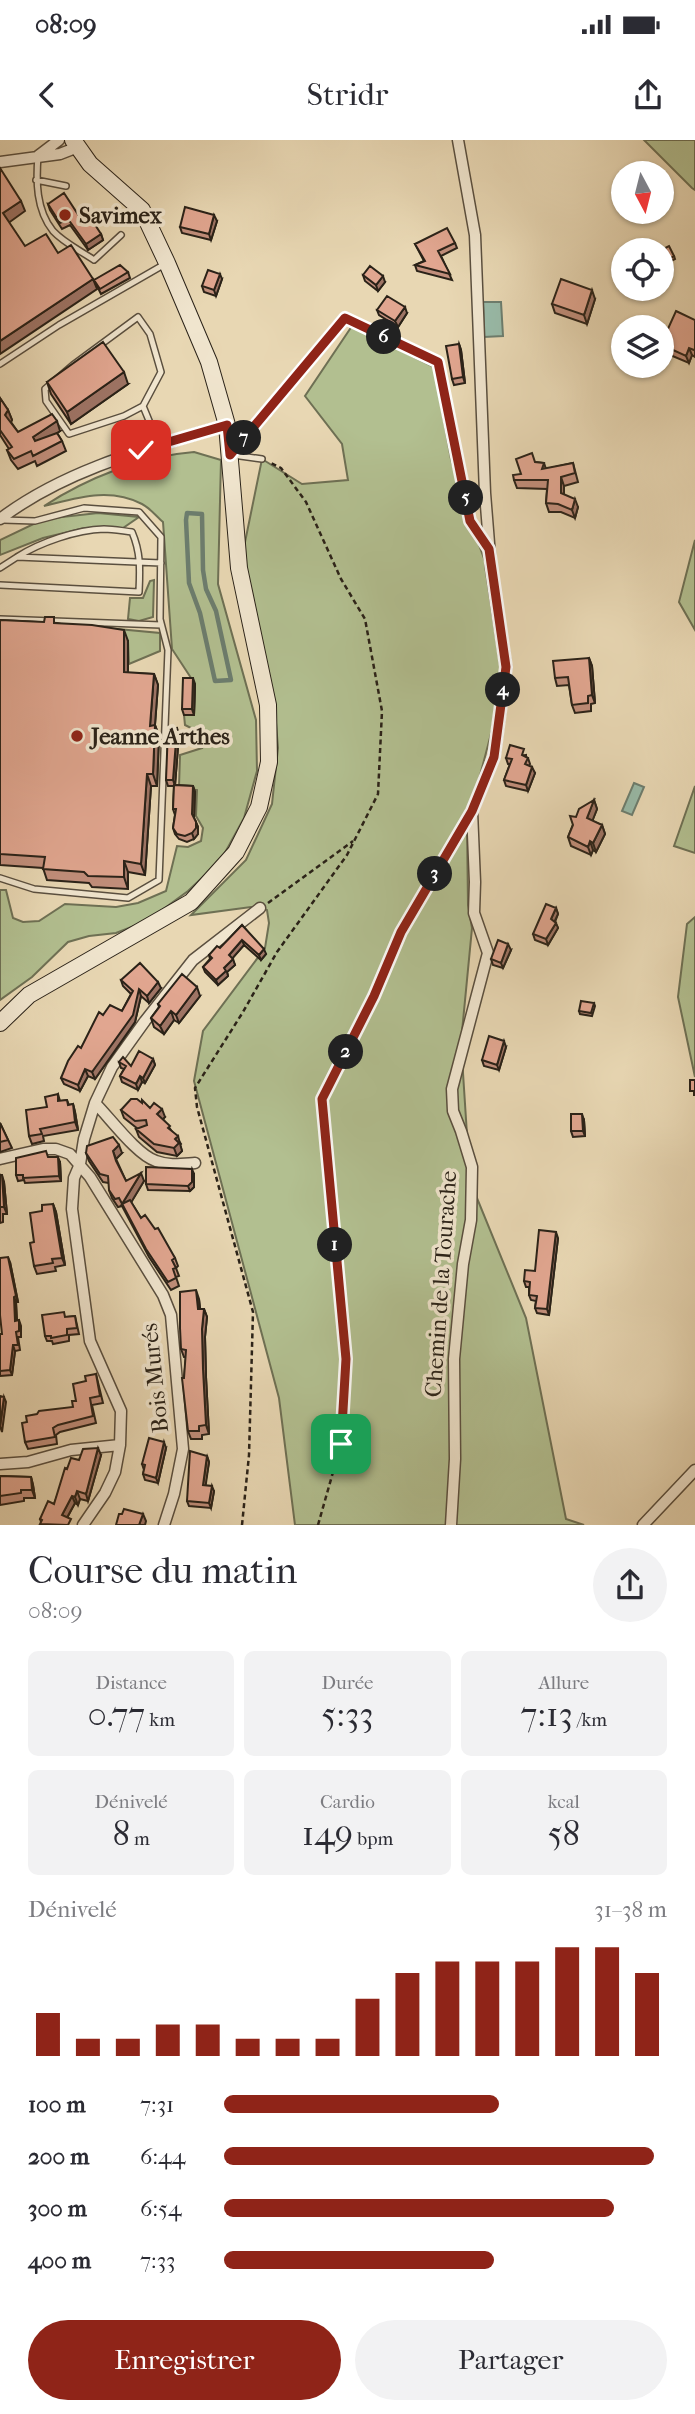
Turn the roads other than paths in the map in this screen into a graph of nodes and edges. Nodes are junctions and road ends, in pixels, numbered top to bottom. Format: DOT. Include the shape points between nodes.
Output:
graph roads {
  1 [pos="59,140"];
  2 [pos="458,140"];
  3 [pos="75,144"];
  4 [pos="38,156"];
  5 [pos="0,162"];
  6 [pos="36,180"];
  7 [pos="66,186"];
  8 [pos="121,235"];
  9 [pos="167,263"];
  10 [pos="345,318"];
  11 [pos="0,364"];
  12 [pos="143,406"];
  13 [pos="227,425"];
  14 [pos="159,445"];
  15 [pos="230,455"];
  16 [pos="262,459"];
  17 [pos="0,519"];
  18 [pos="17,557"];
  19 [pos="141,562"];
  20 [pos="161,563"];
  21 [pos="0,568"];
  22 [pos="0,585"];
  23 [pos="0,619"];
  24 [pos="161,625"];
  25 [pos="0,878"];
  26 [pos="260,908"];
  27 [pos="0,1023"];
  28 [pos="95,1103"];
  29 [pos="0,1159"];
  30 [pos="195,1163"];
  31 [pos="80,1164"];
  32 [pos="120,1445"];
  33 [pos="0,1464"];
  34 [pos="695,1470"];
  35 [pos="83,1525"];
  36 [pos="164,1525"];
  37 [pos="451,1525"];
  38 [pos="643,1525"];
  1 -- 4 [label="street"];
  2 -- 37 [label="street, Chemin de la Tourache" via="475,235 489,549 506,667 494,757 472,811 474,913 488,953 452,1089 453,1111 472,1167 471,1220 454,1359"];
  3 -- 4 [label="street" via="60,154"];
  3 -- 9 [label="street" via="90,164 142,210"];
  4 -- 5 [label="street"];
  4 -- 6 [label="lane"];
  6 -- 7 [label="lane"];
  6 -- 8 [label="lane" via="40,205 52,230 94,260"];
  9 -- 11 [label="lane"];
  9 -- 13 [label="street" via="209,362"];
  10 -- 15 [label="street"];
  12 -- 12 [label="lane" via="161,372 150,334 138,317 45,389 46,401 69,434"];
  12 -- 14 [label="lane"];
  13 -- 14 [label="street"];
  13 -- 15 [label="street"];
  14 -- 17 [label="street" via="64,480"];
  15 -- 16 [label="lane"];
  15 -- 27 [label="street" via="239,568 268,705 269,762 260,807 236,852 191,901 29,995"];
  17 -- 20 [label="lane" via="35,522 84,508 139,512 161,537"];
  18 -- 19 [label="lane"];
  18 -- 19 [label="lane" via="73,535 104,529 132,532"];
  18 -- 21 [label="lane"];
  19 -- 20 [label="lane"];
  19 -- 22 [label="lane" via="139,593"];
  20 -- 24 [label="lane"];
  23 -- 24 [label="lane"];
  24 -- 25 [label="lane" via="168,650 159,880 128,898 34,889"];
  26 -- 28 [label="street, Bois Murés" via="193,960 112,1068"];
  28 -- 30 [label="street" via="152,1161"];
  28 -- 31 [label="street, Bois Murés"];
  29 -- 31 [label="street" via="56,1149"];
  31 -- 32 [label="street, Bois Murés" via="72,1209 88,1328 121,1411"];
  31 -- 36 [label="street, Bois Murés" via="163,1294 171,1314 183,1449"];
  32 -- 33 [label="street, Bois Murés"];
  32 -- 35 [label="street, Bois Murés" via="115,1472"];
  34 -- 38 [label="street"];
}
